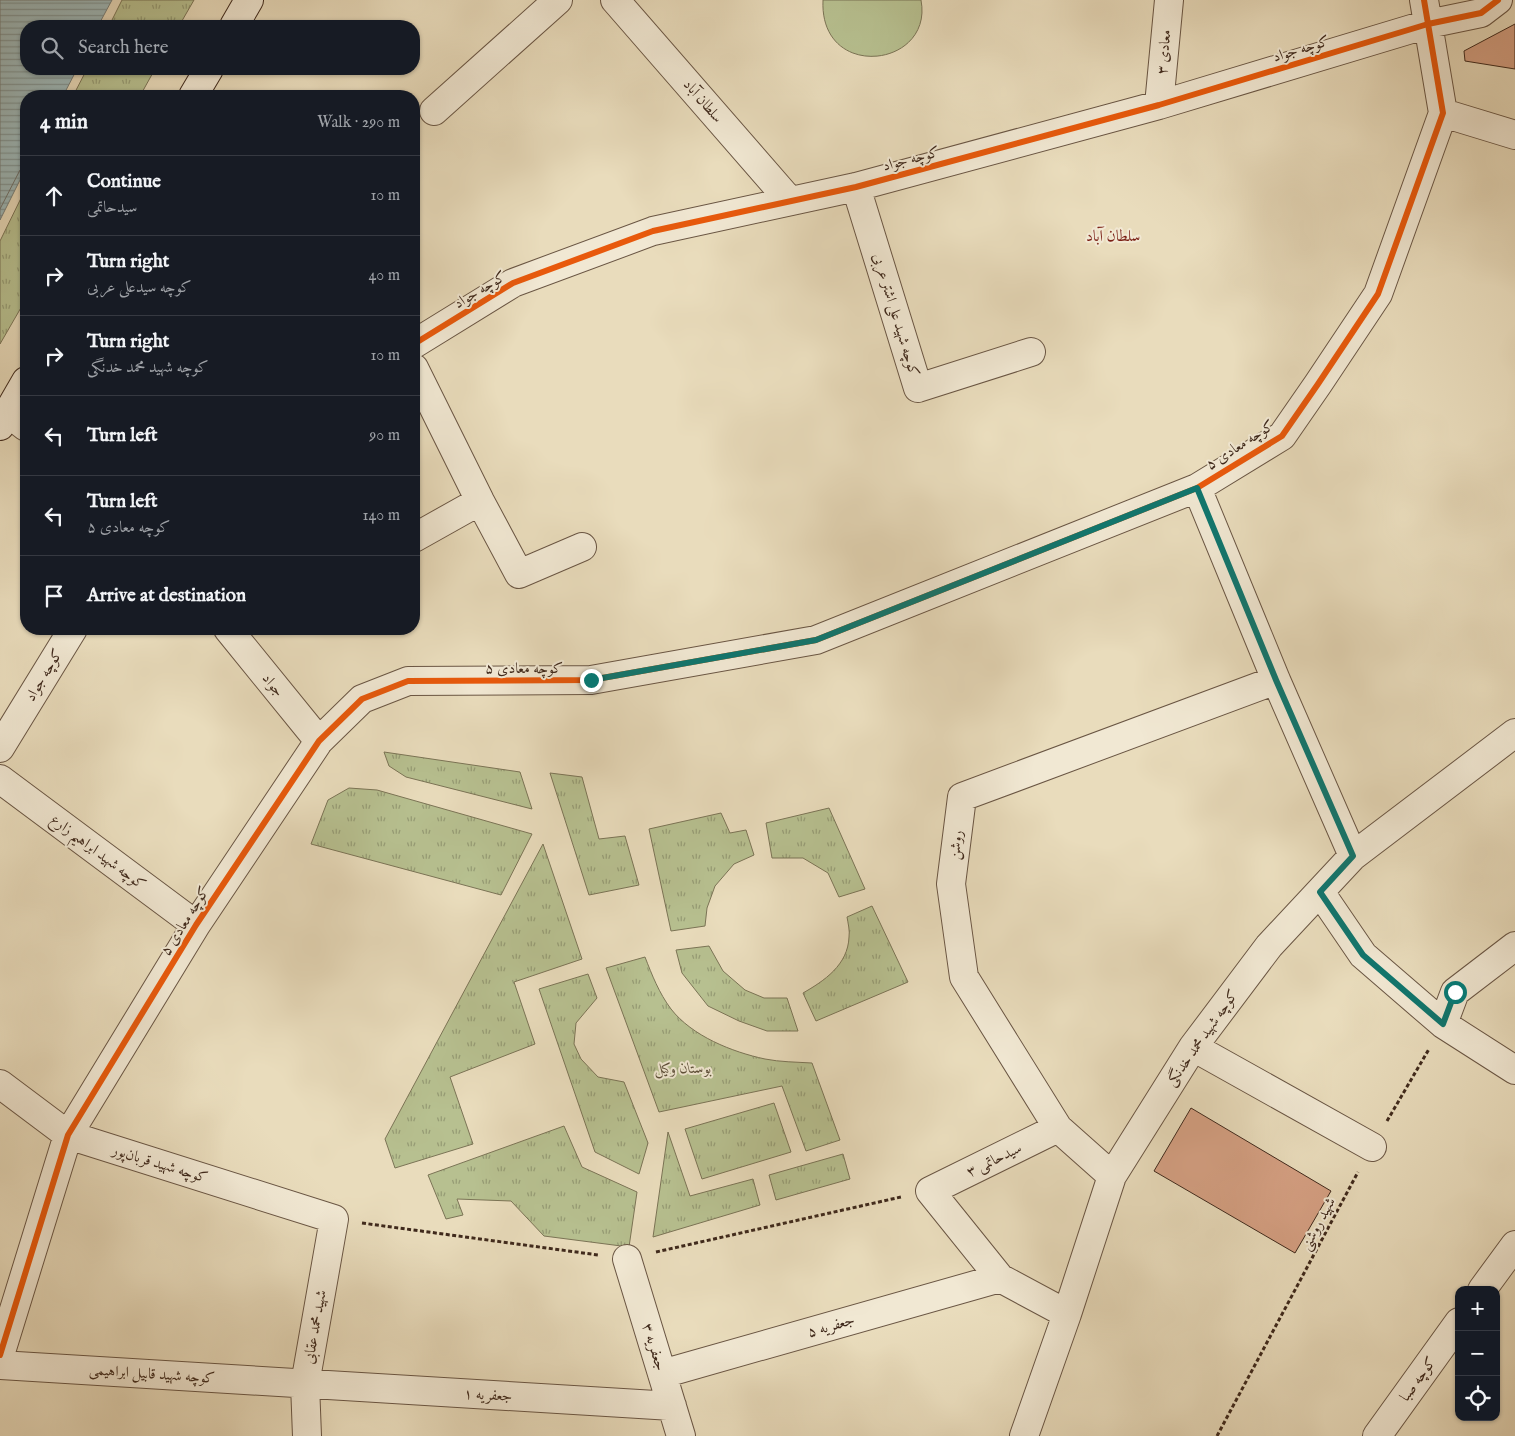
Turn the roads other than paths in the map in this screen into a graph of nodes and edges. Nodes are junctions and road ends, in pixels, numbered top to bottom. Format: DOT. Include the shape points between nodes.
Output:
graph roads {
  1 [pos="249,0"];
  2 [pos="558,0"];
  3 [pos="615,0"];
  4 [pos="1169,0"];
  5 [pos="1498,0"];
  6 [pos="1426,12"];
  7 [pos="237,20"];
  8 [pos="205,75"];
  9 [pos="197,90"];
  10 [pos="1159,105"];
  11 [pos="434,111"];
  12 [pos="1443,113"];
  13 [pos="1515,135"];
  14 [pos="856,187"];
  15 [pos="790,201"];
  16 [pos="420,340"];
  17 [pos="1031,352"];
  18 [pos="420,380"];
  19 [pos="20,397"];
  20 [pos="11,422"];
  21 [pos="1197,488"];
  22 [pos="480,501"];
  23 [pos="420,535"];
  24 [pos="582,547"];
  25 [pos="68,635"];
  26 [pos="233,635"];
  27 [pos="1276,680"];
  28 [pos="1515,733"];
  29 [pos="319,741"];
  30 [pos="0,748"];
  31 [pos="0,779"];
  32 [pos="1353,856"];
  33 [pos="1320,892"];
  34 [pos="196,925"];
  35 [pos="1515,946"];
  36 [pos="1443,1024"];
  37 [pos="1193,1047"];
  38 [pos="1515,1070"];
  39 [pos="0,1084"];
  40 [pos="1058,1128"];
  41 [pos="68,1135"];
  42 [pos="1372,1147"];
  43 [pos="1112,1176"];
  44 [pos="334,1219"];
  45 [pos="1515,1244"];
  46 [pos="627,1259"];
  47 [pos="1000,1278"];
  48 [pos="1485,1286"];
  49 [pos="1067,1314"];
  50 [pos="1455,1328"];
  51 [pos="0,1355"];
  52 [pos="0,1365"];
  53 [pos="662,1374"];
  54 [pos="305,1384"];
  55 [pos="672,1406"];
  56 [pos="307,1436"];
  57 [pos="681,1436"];
  58 [pos="1024,1436"];
  59 [pos="1377,1436"];
  1 -- 7 [label="street"];
  2 -- 11 [label="street"];
  3 -- 15 [label="street, سلطان آباد"];
  4 -- 10 [label="street, معادی ۳"];
  5 -- 6 [label="street, کوچه جواد" via="1481,13"];
  6 -- 10 [label="street, کوچه جواد"];
  6 -- 12 [label="street, کوچه معادی ۵"];
  8 -- 9 [label="street"];
  10 -- 14 [label="street, کوچه جواد"];
  12 -- 13 [label="street"];
  12 -- 21 [label="street, کوچه معادی ۵" via="1378,294 1282,436"];
  14 -- 15 [label="street, کوچه جواد"];
  14 -- 17 [label="street, کوچه شهید علی اشتر عربی" via="918,388"];
  15 -- 16 [label="street, کوچه جواد" via="653,231 514,283"];
  18 -- 22 [label="street"];
  19 -- 20 [label="street"];
  21 -- 27 [label="street"];
  21 -- 29 [label="street, کوچه معادی ۵" via="816,640 591,680 408,681 362,699"];
  22 -- 23 [label="street"];
  22 -- 24 [label="street" via="519,574"];
  25 -- 30 [label="street, کوچه جواد"];
  26 -- 29 [label="street, جواد"];
  27 -- 32 [label="street"];
  27 -- 40 [label="street, روشن" via="962,797 951,884 964,977"];
  28 -- 32 [label="street, کوچه شهید محمد خدنگی"];
  29 -- 34 [label="street, کوچه معادی ۵"];
  31 -- 34 [label="street, کوچه شهید ابراهیم زارع"];
  32 -- 33 [label="street, کوچه شهید محمد خدنگی"];
  33 -- 36 [label="street" via="1363,955"];
  33 -- 37 [label="street, کوچه شهید محمد خدنگی" via="1269,946"];
  34 -- 41 [label="street, کوچه معادی ۵"];
  35 -- 36 [label="street" via="1455,992"];
  36 -- 38 [label="street"];
  37 -- 42 [label="street"];
  37 -- 43 [label="street, کوچه شهید محمد خدنگی"];
  39 -- 41 [label="street, کوچه شهید قربان‌پور"];
  40 -- 43 [label="street, روشن"];
  40 -- 47 [label="street, سیدحاتمی ۳" via="930,1191"];
  41 -- 44 [label="street, کوچه شهید قربان‌پور"];
  41 -- 51 [label="street, کوچه معادی ۵"];
  43 -- 49 [label="street, کوچه شهید محمد خدنگی"];
  44 -- 54 [label="street, شهید محمد عقابی"];
  45 -- 48 [label="street"];
  46 -- 53 [label="street, جعفریه ۳"];
  47 -- 49 [label="street"];
  47 -- 53 [label="street, جعفریه ۵"];
  49 -- 58 [label="street, کوچه شهید محمد خدنگی"];
  50 -- 59 [label="street, کوچه صبا"];
  52 -- 54 [label="street, کوچه شهید قابیل ابراهیمی"];
  53 -- 55 [label="street, جعفریه ۳"];
  54 -- 55 [label="street, جعفریه ۱"];
  54 -- 56 [label="street, شهید محمد عقابی"];
  55 -- 57 [label="street, جعفریه ۳"];
}
